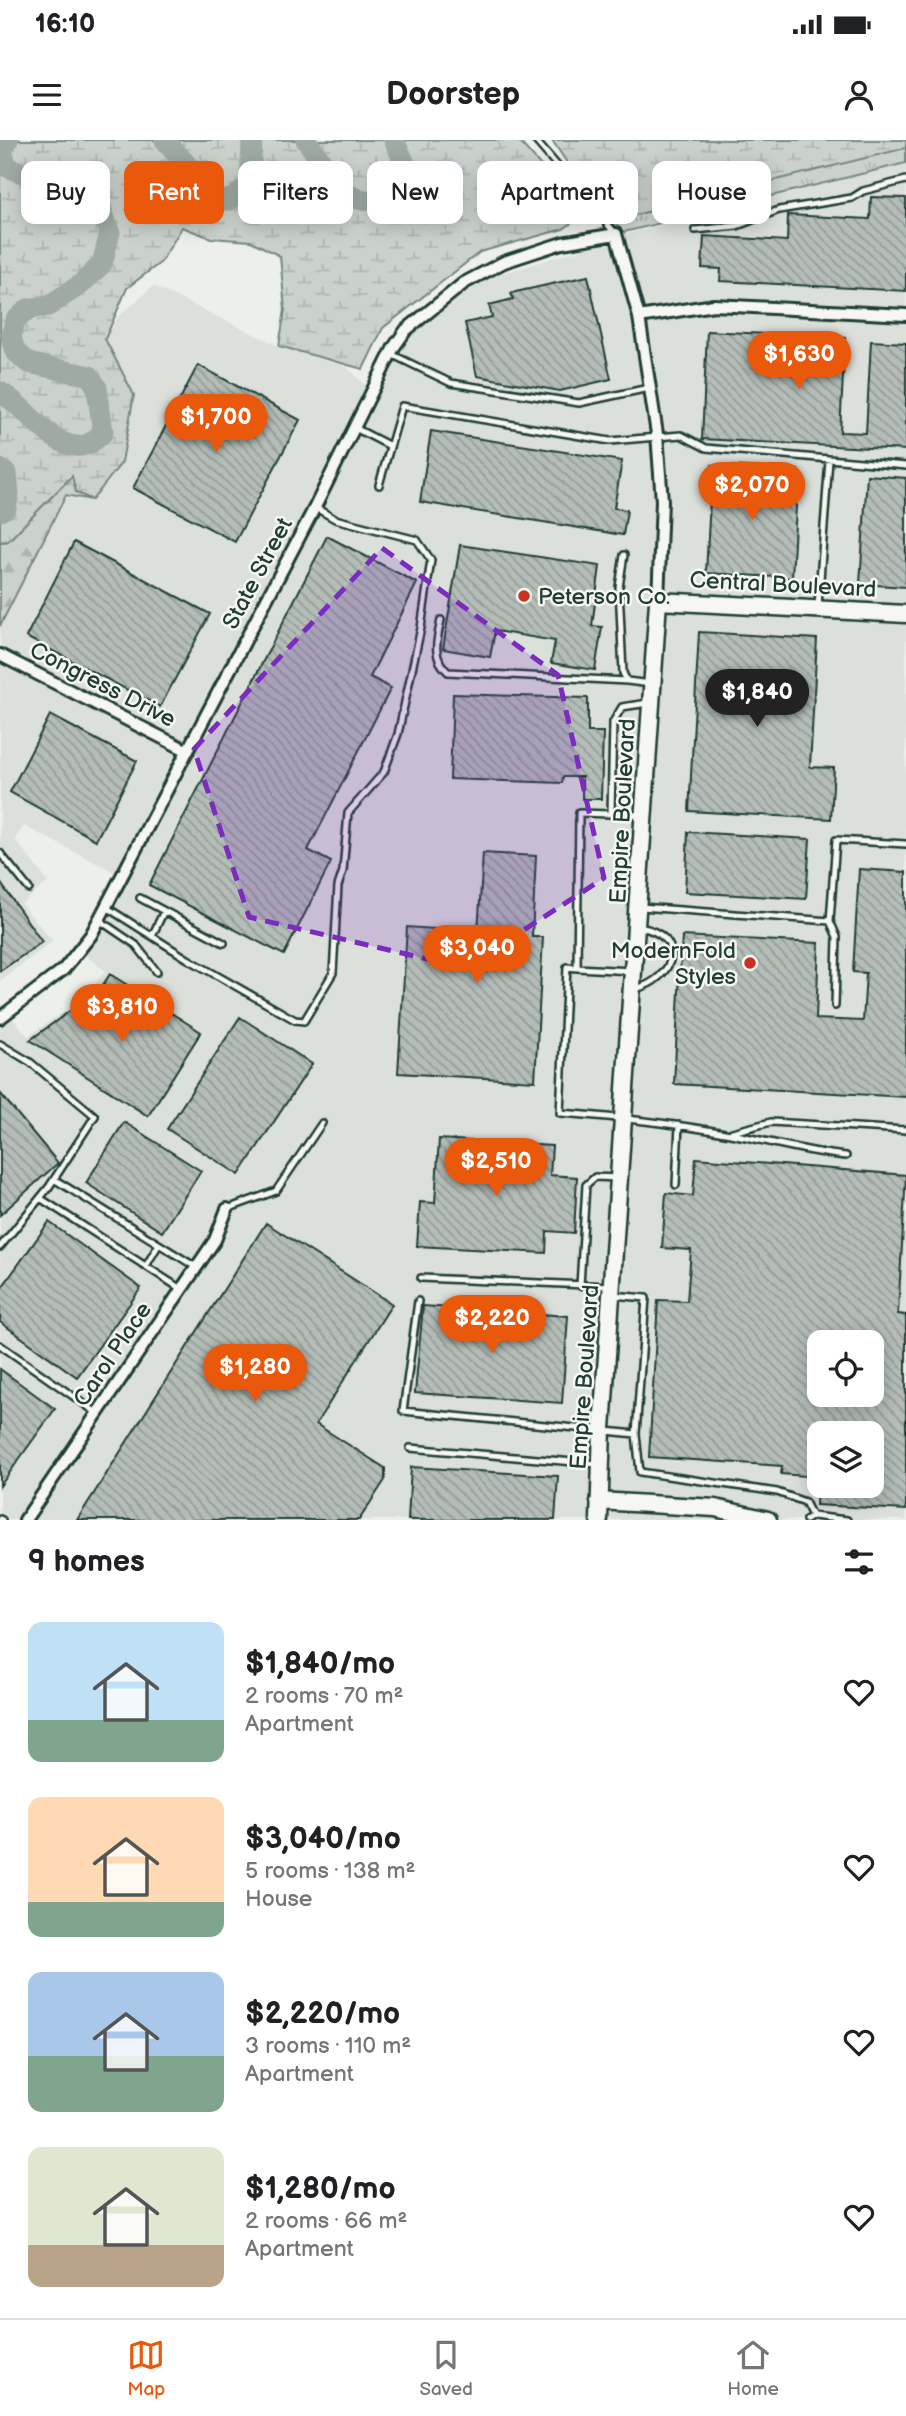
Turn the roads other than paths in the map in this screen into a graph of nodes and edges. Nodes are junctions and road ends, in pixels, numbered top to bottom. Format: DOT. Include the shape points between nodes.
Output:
graph roads {
  1 [pos="535,140"];
  2 [pos="906,180"];
  3 [pos="695,230"];
  4 [pos="617,234"];
  5 [pos="906,315"];
  6 [pos="639,317"];
  7 [pos="391,355"];
  8 [pos="649,388"];
  9 [pos="355,428"];
  10 [pos="657,434"];
  11 [pos="390,446"];
  12 [pos="829,460"];
  13 [pos="906,466"];
  14 [pos="379,485"];
  15 [pos="315,508"];
  16 [pos="624,555"];
  17 [pos="658,601"];
  18 [pos="817,609"];
  19 [pos="906,614"];
  20 [pos="441,620"];
  21 [pos="0,655"];
  22 [pos="627,681"];
  23 [pos="651,684"];
  24 [pos="651,703"];
  25 [pos="188,751"];
  26 [pos="611,814"];
  27 [pos="645,816"];
  28 [pos="906,844"];
  29 [pos="0,853"];
  30 [pos="29,889"];
  31 [pos="141,898"];
  32 [pos="106,907"];
  33 [pos="638,907"];
  34 [pos="164,911"];
  35 [pos="99,920"];
  36 [pos="830,921"];
  37 [pos="637,927"];
  38 [pos="152,936"];
  39 [pos="224,943"];
  40 [pos="577,968"];
  41 [pos="634,971"];
  42 [pos="157,972"];
  43 [pos="632,990"];
  44 [pos="835,1006"];
  45 [pos="0,1017"];
  46 [pos="0,1044"];
  47 [pos="624,1116"];
  48 [pos="322,1123"];
  49 [pos="679,1125"];
  50 [pos="906,1130"];
  51 [pos="729,1133"];
  52 [pos="846,1156"];
  53 [pos="620,1178"];
  54 [pos="54,1179"];
  55 [pos="676,1185"];
  56 [pos="40,1198"];
  57 [pos="227,1209"];
  58 [pos="159,1244"];
  59 [pos="0,1247"];
  60 [pos="146,1266"];
  61 [pos="196,1268"];
  62 [pos="421,1278"];
  63 [pos="580,1286"];
  64 [pos="181,1289"];
  65 [pos="612,1291"];
  66 [pos="418,1301"];
  67 [pos="0,1345"];
  68 [pos="97,1413"];
  69 [pos="601,1429"];
  70 [pos="636,1434"];
  71 [pos="410,1448"];
  72 [pos="601,1464"];
  73 [pos="599,1501"];
  74 [pos="812,1516"];
  75 [pos="759,1519"];
  76 [pos="25,1520"];
  77 [pos="598,1520"];
  78 [pos="806,1520"];
  79 [pos="847,1520"];
  1 -- 4 [label="lane"];
  2 -- 3 [label="lane" via="852,198 779,210 737,226"];
  4 -- 6 [label="street, Empire Boulevard"];
  4 -- 7 [label="street, State Street" via="562,243 482,272 419,317"];
  5 -- 6 [label="street" via="714,305"];
  6 -- 8 [label="street, Empire Boulevard"];
  7 -- 8 [label="lane" via="451,383 579,402"];
  7 -- 9 [label="street, State Street"];
  8 -- 10 [label="street, Empire Boulevard"];
  9 -- 11 [label="lane"];
  9 -- 15 [label="street, State Street"];
  10 -- 11 [label="lane" via="610,441 402,405"];
  10 -- 12 [label="lane" via="681,435 706,448"];
  10 -- 17 [label="street, Empire Boulevard" via="662,501"];
  11 -- 14 [label="lane"];
  12 -- 13 [label="lane"];
  12 -- 18 [label="lane"];
  15 -- 25 [label="street, State Street"];
  15 -- 38 [label="lane" via="335,519 417,540 431,560 398,734 384,772 348,813 333,973 304,1021 295,1020"];
  16 -- 22 [label="lane" via="619,587 621,658"];
  17 -- 18 [label="street, Central Boulevard"];
  17 -- 23 [label="street, Empire Boulevard"];
  18 -- 19 [label="street, Central Boulevard"];
  20 -- 22 [label="lane" via="436,653 448,672"];
  21 -- 25 [label="street, Congress Drive"];
  22 -- 23 [label="lane"];
  23 -- 24 [label="street, Empire Boulevard"];
  24 -- 26 [label="lane" via="622,707 613,722"];
  24 -- 27 [label="street, Empire Boulevard"];
  25 -- 32 [label="street, State Street"];
  26 -- 27 [label="lane"];
  26 -- 40 [label="lane" via="579,813"];
  27 -- 33 [label="street, Empire Boulevard"];
  28 -- 36 [label="lane" via="836,840"];
  29 -- 30 [label="lane"];
  31 -- 34 [label="lane"];
  32 -- 35 [label="street, State Street"];
  32 -- 38 [label="lane"];
  33 -- 36 [label="lane"];
  33 -- 37 [label="street, Empire Boulevard"];
  34 -- 38 [label="lane"];
  34 -- 39 [label="lane"];
  35 -- 42 [label="lane" via="136,945"];
  35 -- 45 [label="street, State Street" via="64,969"];
  36 -- 44 [label="lane" via="837,937"];
  37 -- 41 [label="street, Empire Boulevard"];
  37 -- 43 [label="lane" via="667,937 670,948 660,980"];
  40 -- 41 [label="lane"];
  40 -- 47 [label="lane" via="568,967 560,1113"];
  41 -- 43 [label="street, Empire Boulevard"];
  43 -- 47 [label="street, Empire Boulevard"];
  46 -- 54 [label="lane" via="30,1062 95,1116"];
  47 -- 49 [label="lane"];
  47 -- 53 [label="street, Empire Boulevard"];
  48 -- 57 [label="lane" via="276,1191"];
  49 -- 51 [label="lane"];
  49 -- 55 [label="lane"];
  50 -- 51 [label="lane" via="771,1122"];
  51 -- 52 [label="lane"];
  53 -- 63 [label="lane" via="595,1177 586,1185"];
  53 -- 65 [label="street, Empire Boulevard"];
  54 -- 56 [label="lane"];
  54 -- 58 [label="lane"];
  56 -- 59 [label="lane"];
  56 -- 60 [label="lane"];
  57 -- 61 [label="street, Carol Place" via="215,1240"];
  58 -- 60 [label="lane"];
  58 -- 61 [label="lane"];
  60 -- 64 [label="lane"];
  61 -- 64 [label="street, Carol Place"];
  62 -- 63 [label="lane"];
  63 -- 65 [label="lane"];
  64 -- 68 [label="street, Carol Place"];
  65 -- 69 [label="street, Empire Boulevard"];
  65 -- 70 [label="lane" via="646,1298"];
  66 -- 69 [label="lane" via="403,1412"];
  67 -- 68 [label="lane"];
  68 -- 76 [label="street, Carol Place"];
  69 -- 70 [label="lane"];
  69 -- 72 [label="street, Empire Boulevard"];
  70 -- 74 [label="lane" via="640,1472 777,1492 805,1502"];
  71 -- 72 [label="lane"];
  72 -- 73 [label="street, Empire Boulevard"];
  73 -- 75 [label="street"];
  73 -- 77 [label="street, Empire Boulevard"];
  74 -- 78 [label="lane"];
  74 -- 79 [label="lane"];
}
